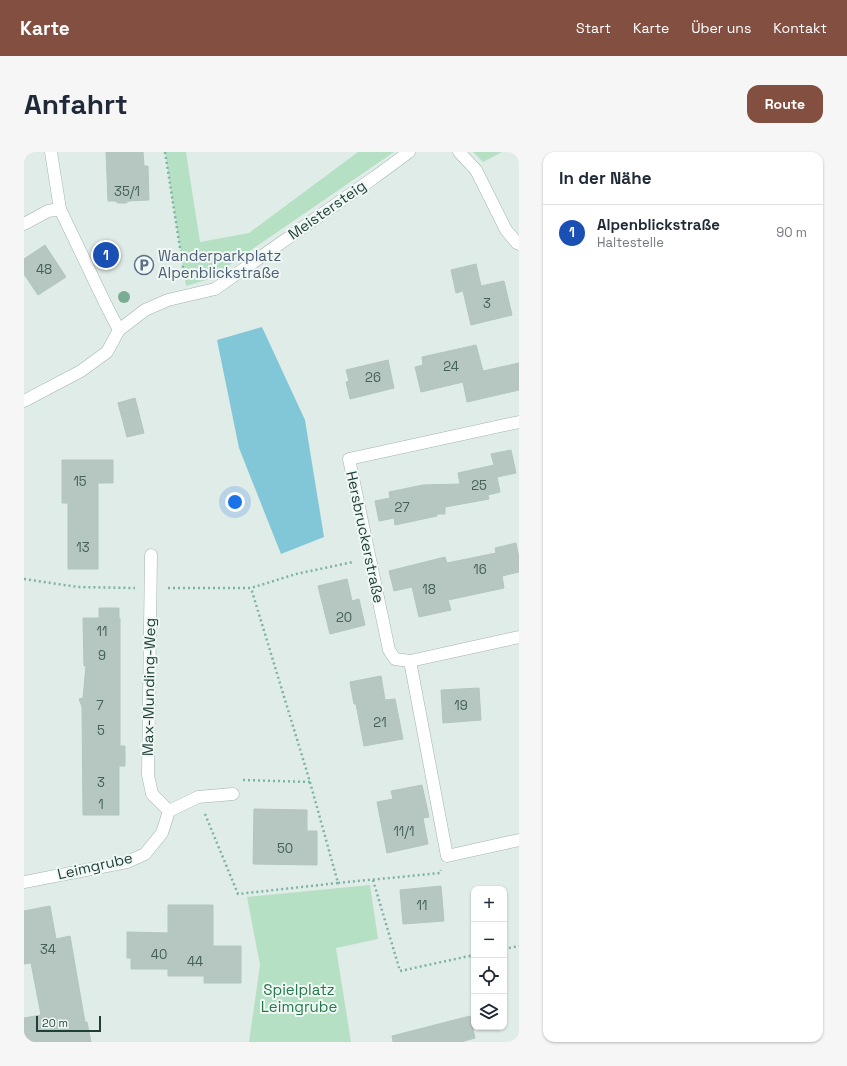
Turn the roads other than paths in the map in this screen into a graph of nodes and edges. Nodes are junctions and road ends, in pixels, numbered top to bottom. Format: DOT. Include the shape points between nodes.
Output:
graph roads {
  1 [pos="51,152"];
  2 [pos="408,152"];
  3 [pos="459,152"];
  4 [pos="60,208"];
  5 [pos="24,224"];
  6 [pos="519,244"];
  7 [pos="119,330"];
  8 [pos="24,401"];
  9 [pos="519,422"];
  10 [pos="151,555"];
  11 [pos="519,637"];
  12 [pos="410,662"];
  13 [pos="233,794"];
  14 [pos="168,811"];
  15 [pos="519,840"];
  16 [pos="24,882"];
  1 -- 4 [label="street"];
  2 -- 7 [label="street, Meistersteig" via="215,288 168,300 145,310"];
  3 -- 6 [label="street" via="476,170 506,230"];
  4 -- 5 [label="street" via="48,211"];
  4 -- 7 [label="street"];
  7 -- 8 [label="street, Meistersteig" via="107,352 81,371"];
  9 -- 12 [label="street, Hersbruckerstraße" via="349,459 389,650 395,659"];
  10 -- 14 [label="street, Max-Munding-Weg" via="148,775 152,794"];
  11 -- 12 [label="street"];
  12 -- 15 [label="street" via="447,856"];
  13 -- 14 [label="street" via="198,797"];
  14 -- 16 [label="street, Leimgrube" via="162,833 145,854 127,862"];
}
